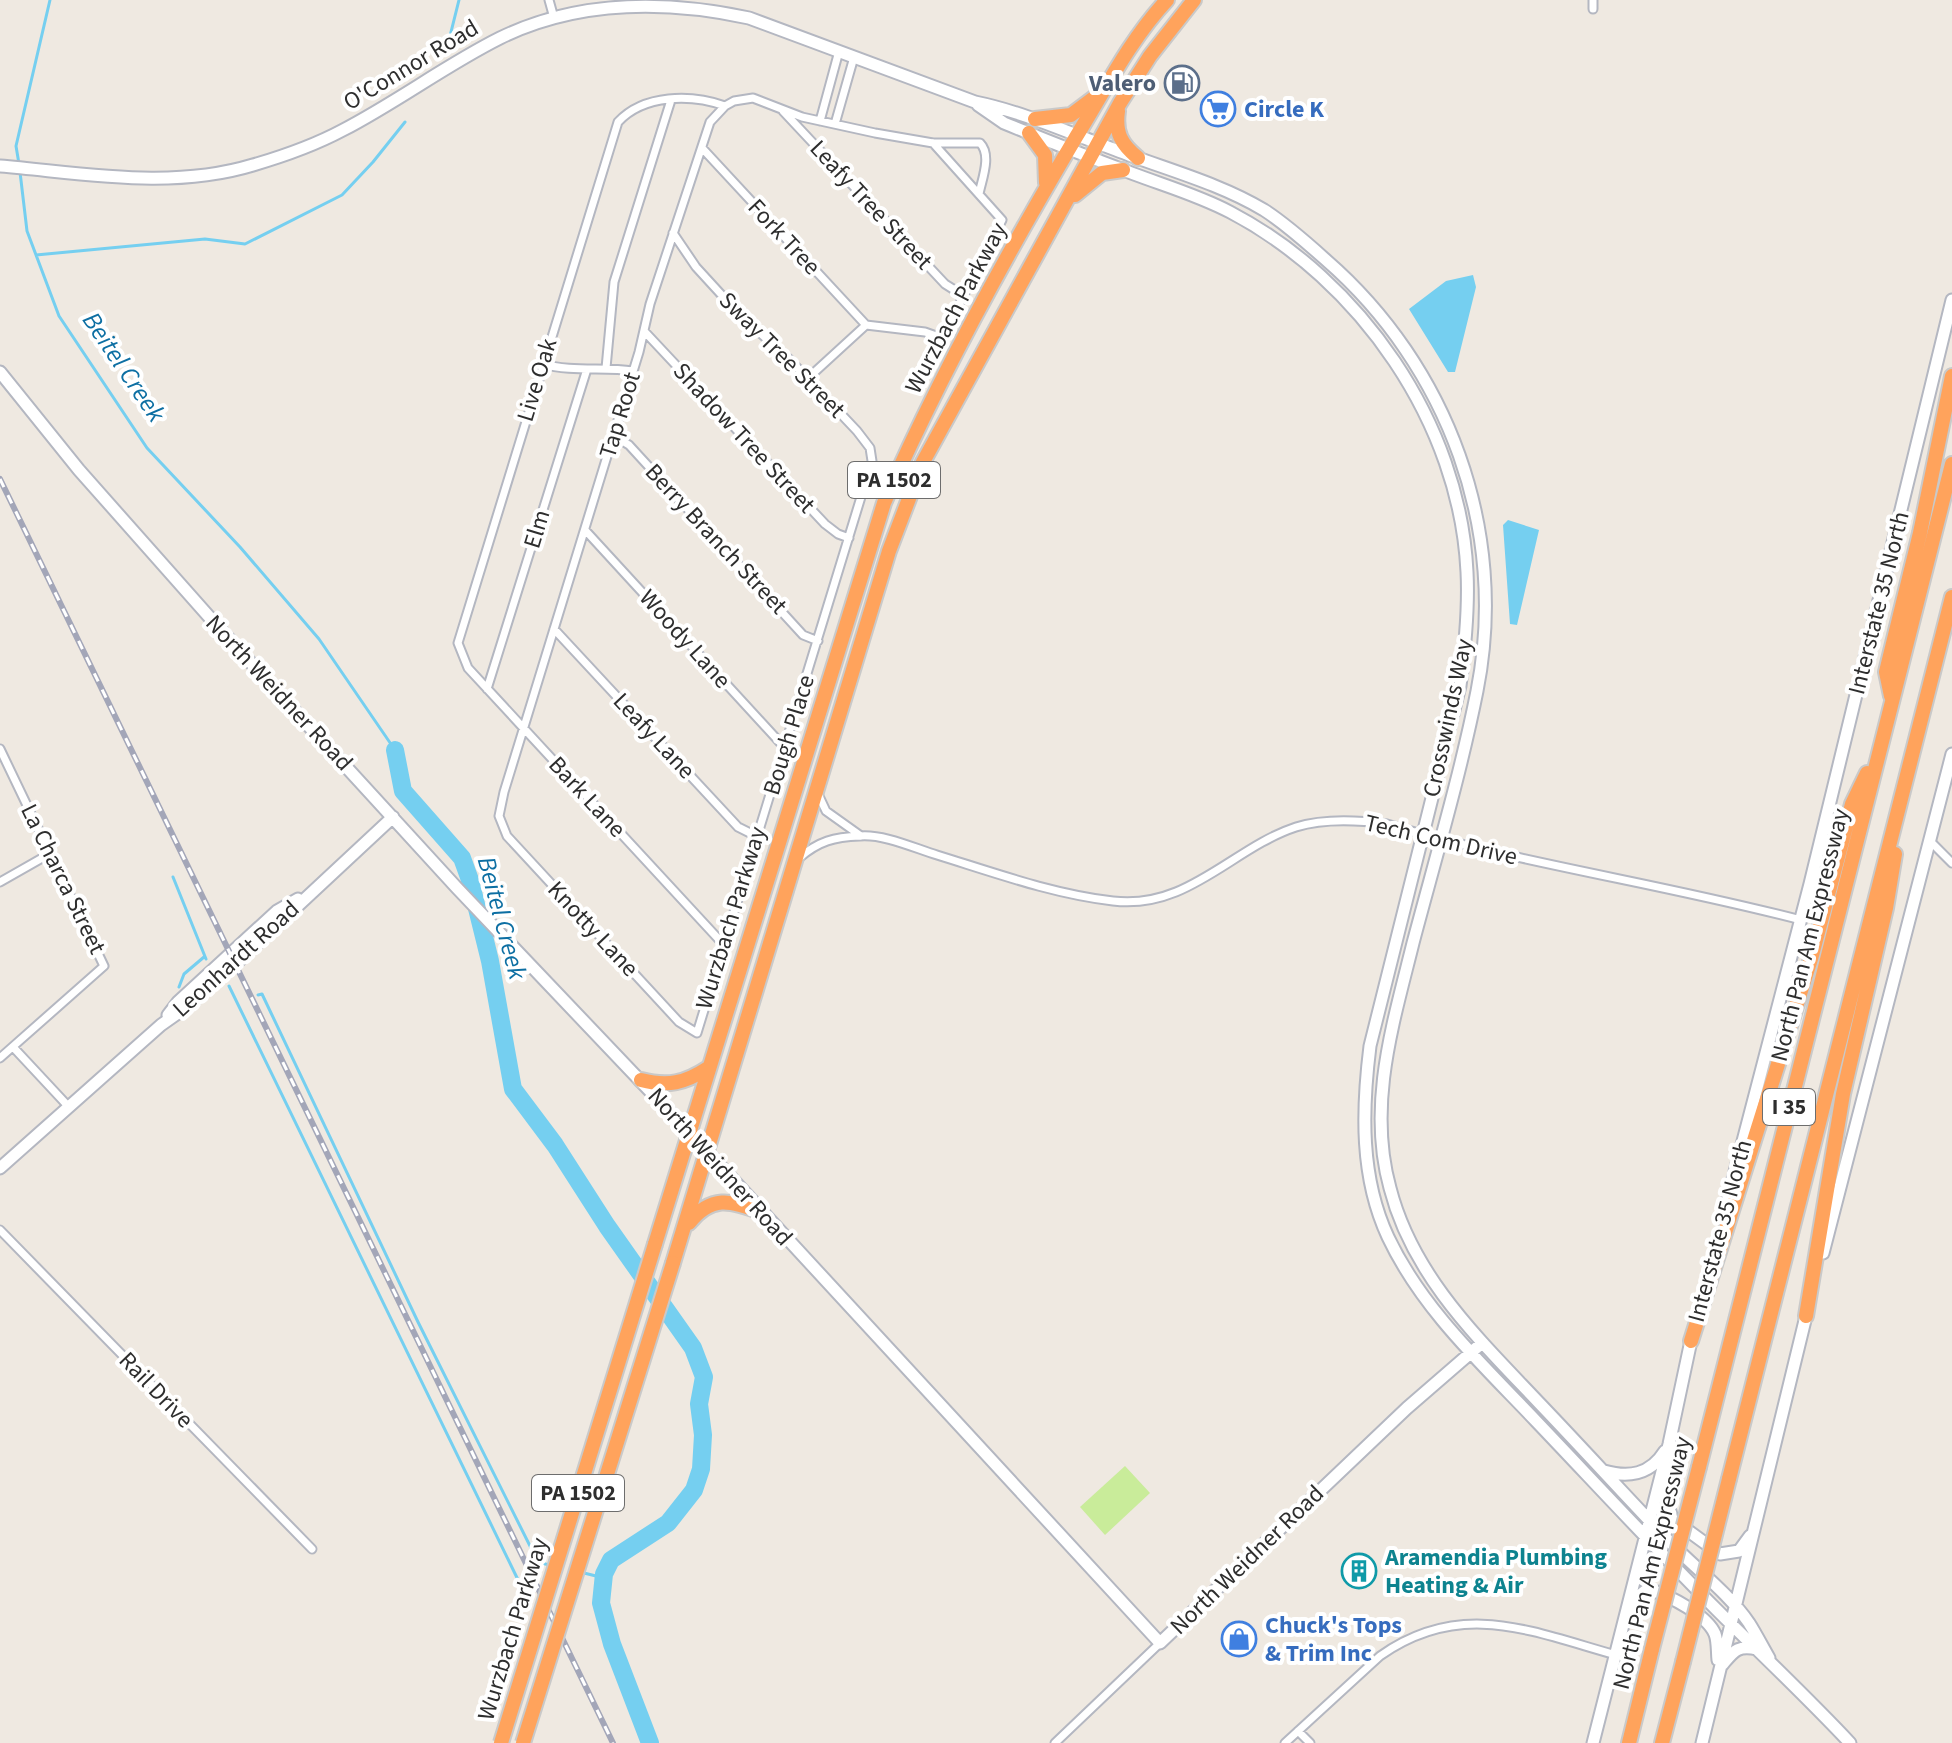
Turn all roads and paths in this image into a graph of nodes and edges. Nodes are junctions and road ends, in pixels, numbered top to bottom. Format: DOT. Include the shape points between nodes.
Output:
graph roads {
  1 [pos="549,0"];
  2 [pos="1167,0"];
  3 [pos="1192,1"];
  4 [pos="554,18"];
  5 [pos="839,51"];
  6 [pos="854,57"];
  7 [pos="1102,91"];
  8 [pos="671,100"];
  9 [pos="1120,103"];
  10 [pos="725,106"];
  11 [pos="782,109"];
  12 [pos="820,121"];
  13 [pos="835,124"];
  14 [pos="1032,126"];
  15 [pos="1073,142"];
  16 [pos="933,143"];
  17 [pos="1098,143"];
  18 [pos="702,148"];
  19 [pos="1090,158"];
  20 [pos="1138,158"];
  21 [pos="0,166"];
  22 [pos="1123,170"];
  23 [pos="1046,186"];
  24 [pos="979,194"];
  25 [pos="1066,203"];
  26 [pos="673,233"];
  27 [pos="1338,270"];
  28 [pos="1326,282"];
  29 [pos="964,296"];
  30 [pos="1952,300"];
  31 [pos="866,325"];
  32 [pos="644,331"];
  33 [pos="542,364"];
  34 [pos="606,368"];
  35 [pos="587,369"];
  36 [pos="633,371"];
  37 [pos="0,372"];
  38 [pos="1952,376"];
  39 [pos="807,379"];
  40 [pos="614,436"];
  41 [pos="1952,464"];
  42 [pos="866,483"];
  43 [pos="585,530"];
  44 [pos="849,538"];
  45 [pos="1952,597"];
  46 [pos="554,629"];
  47 [pos="1952,637"];
  48 [pos="818,641"];
  49 [pos="458,643"];
  50 [pos="487,689"];
  51 [pos="1892,701"];
  52 [pos="523,729"];
  53 [pos="1915,745"];
  54 [pos="1880,747"];
  55 [pos="785,748"];
  56 [pos="0,749"];
  57 [pos="1952,754"];
  58 [pos="1909,763"];
  59 [pos="817,791"];
  60 [pos="499,816"];
  61 [pos="393,817"];
  62 [pos="1423,834"];
  63 [pos="861,836"];
  64 [pos="758,837"];
  65 [pos="1440,838"];
  66 [pos="1930,841"];
  67 [pos="51,853"];
  68 [pos="795,863"];
  69 [pos="1952,863"];
  70 [pos="0,882"];
  71 [pos="1801,920"];
  72 [pos="724,945"];
  73 [pos="697,1033"];
  74 [pos="13,1047"];
  75 [pos="0,1058"];
  76 [pos="708,1068"];
  77 [pos="641,1080"];
  78 [pos="68,1106"];
  79 [pos="689,1132"];
  80 [pos="706,1151"];
  81 [pos="1382,1152"];
  82 [pos="1366,1155"];
  83 [pos="0,1168"];
  84 [pos="761,1212"];
  85 [pos="683,1229"];
  86 [pos="0,1230"];
  87 [pos="1806,1316"];
  88 [pos="1691,1341"];
  89 [pos="1482,1343"];
  90 [pos="1471,1352"];
  91 [pos="1669,1444"];
  92 [pos="1604,1471"];
  93 [pos="1661,1476"];
  94 [pos="1650,1520"];
  95 [pos="1755,1527"];
  96 [pos="1646,1538"];
  97 [pos="312,1549"];
  98 [pos="1629,1604"];
  99 [pos="1736,1608"];
  100 [pos="1731,1624"];
  101 [pos="1160,1643"];
  102 [pos="1758,1649"];
  103 [pos="1616,1655"];
  104 [pos="1769,1658"];
  105 [pos="1719,1669"];
  106 [pos="1298,1731"];
  107 [pos="501,1743"];
  108 [pos="523,1743"];
  109 [pos="1055,1743"];
  110 [pos="1285,1743"];
  111 [pos="1310,1743"];
  112 [pos="1593,1743"];
  113 [pos="1629,1743"];
  114 [pos="1662,1743"];
  115 [pos="1702,1743"];
  116 [pos="1850,1743"];
  1 -- 4 [label="street"];
  2 -- 7 [label="highway"];
  3 -- 9 [label="highway"];
  4 -- 5 [label="main road, O'Connor Road" via="615,6 680,5 749,18"];
  4 -- 21 [label="main road, O'Connor Road" via="502,37 316,144 250,166 156,180"];
  5 -- 6 [label="main road, O'Connor Road"];
  5 -- 12 [label="street"];
  6 -- 13 [label="street"];
  6 -- 14 [label="main road, O'Connor Road" via="975,102 1004,123"];
  7 -- 14 [label="highway" via="1071,115"];
  7 -- 15 [label="highway"];
  8 -- 10 [label="street" via="706,99"];
  8 -- 33 [label="street, Live Oak" via="644,105 621,119"];
  8 -- 34 [label="street" via="614,282"];
  9 -- 17 [label="highway"];
  9 -- 20 [label="highway" via="1117,136"];
  10 -- 11 [label="street" via="753,98"];
  10 -- 18 [label="street, Tap Root" via="710,122"];
  11 -- 12 [label="street"];
  11 -- 29 [label="street, Leafy Tree Street" via="945,284"];
  12 -- 13 [label="street"];
  13 -- 16 [label="street"];
  14 -- 15 [label="main road, O'Connor Road"];
  14 -- 23 [label="highway" via="1045,155"];
  15 -- 17 [label="main road, O'Connor Road"];
  15 -- 19 [label="main road, Crosswinds Way"];
  15 -- 23 [label="highway, Wurzbach Parkway / PA 1502"];
  16 -- 24 [label="street"];
  16 -- 24 [label="street" via="984,145"];
  17 -- 19 [label="highway, Wurzbach Parkway / PA 1502"];
  17 -- 20 [label="main road, Crosswinds Way"];
  18 -- 26 [label="street, Tap Root"];
  18 -- 31 [label="street, Fork Tree"];
  19 -- 22 [label="main road, Crosswinds Way"];
  19 -- 25 [label="highway, Wurzbach Parkway / PA 1502"];
  20 -- 27 [label="main road, Crosswinds Way" via="1268,212"];
  22 -- 25 [label="highway" via="1102,173"];
  22 -- 28 [label="main road, Crosswinds Way" via="1228,210"];
  23 -- 76 [label="highway, Wurzbach Parkway / PA 1502" via="938,387 884,503"];
  24 -- 29 [label="street" via="1001,219"];
  25 -- 59 [label="highway, Wurzbach Parkway / PA 1502" via="908,497"];
  26 -- 32 [label="street, Tap Root"];
  26 -- 39 [label="street, Sway Tree Street" via="739,314"];
  27 -- 28 [label="main road"];
  27 -- 65 [label="main road, Crosswinds Way" via="1389,324 1432,390 1450,427 1476,514 1484,569 1482,660"];
  28 -- 62 [label="main road, Crosswinds Way" via="1407,380 1445,463 1464,544 1464,659"];
  29 -- 31 [label="street" via="942,338"];
  30 -- 71 [label="main road, Interstate 35 North"];
  31 -- 39 [label="street"];
  32 -- 36 [label="street, Tap Root"];
  32 -- 44 [label="street, Shadow Tree Street" via="825,524"];
  33 -- 35 [label="street"];
  33 -- 49 [label="street, Live Oak"];
  34 -- 35 [label="street"];
  34 -- 36 [label="street"];
  35 -- 50 [label="street, Elm"];
  36 -- 40 [label="street, Tap Root"];
  37 -- 61 [label="main road, North Weidner Road" via="126,525"];
  38 -- 51 [label="highway" via="1886,672"];
  39 -- 42 [label="street, Sway Tree Street" via="870,448"];
  40 -- 43 [label="street, Tap Root"];
  40 -- 48 [label="street, Berry Branch Street" via="629,445 803,635"];
  41 -- 51 [label="highway, North Pan Am Expressway / I 35"];
  42 -- 44 [label="street, Bough Place"];
  43 -- 46 [label="street, Tap Root"];
  43 -- 55 [label="street, Woody Lane"];
  44 -- 48 [label="street, Bough Place"];
  45 -- 53 [label="highway, I 35"];
  46 -- 52 [label="street, Tap Root"];
  46 -- 64 [label="street, Leafy Lane" via="738,827"];
  47 -- 53 [label="highway"];
  48 -- 55 [label="street, Bough Place"];
  49 -- 50 [label="street, Bark Lane" via="468,668"];
  50 -- 52 [label="street, Bark Lane"];
  51 -- 54 [label="highway, North Pan Am Expressway / I 35"];
  52 -- 60 [label="street, Tap Root"];
  52 -- 72 [label="street, Bark Lane"];
  53 -- 58 [label="highway, I 35"];
  54 -- 88 [label="highway" via="1852,804 1811,959"];
  54 -- 113 [label="highway, North Pan Am Expressway / I 35, bridge"];
  55 -- 64 [label="street, Bough Place"];
  56 -- 67 [label="street, La Charca Street"];
  57 -- 66 [label="main road"];
  58 -- 87 [label="highway" via="1886,908 1843,1094"];
  58 -- 114 [label="highway, I 35, bridge"];
  59 -- 63 [label="street, Tech Com Drive" via="826,811"];
  59 -- 68 [label="highway, Wurzbach Parkway / PA 1502"];
  60 -- 73 [label="street, Knotty Lane" via="507,836 679,1022"];
  61 -- 77 [label="main road, North Weidner Road"];
  61 -- 78 [label="main road, Leonhardt Road" via="231,968"];
  62 -- 63 [label="street, Tech Com Drive" via="1362,821 1307,825 1274,836 1180,891 1121,902 1080,897"];
  62 -- 65 [label="street, Tech Com Drive"];
  62 -- 82 [label="main road, Crosswinds Way" via="1370,1046 1364,1095"];
  63 -- 68 [label="street, Tech Com Drive" via="823,840"];
  64 -- 72 [label="street, Bough Place"];
  65 -- 71 [label="street, Tech Com Drive"];
  65 -- 81 [label="main road, Crosswinds Way" via="1386,1049"];
  66 -- 69 [label="street"];
  66 -- 87 [label="main road"];
  67 -- 70 [label="street"];
  67 -- 74 [label="street, La Charca Street" via="104,966"];
  68 -- 80 [label="highway, Wurzbach Parkway / PA 1502"];
  71 -- 88 [label="main road, Interstate 35 North"];
  72 -- 73 [label="street, Bough Place"];
  74 -- 75 [label="street"];
  74 -- 78 [label="street"];
  76 -- 77 [label="highway" via="675,1084"];
  76 -- 79 [label="highway, Wurzbach Parkway / PA 1502"];
  77 -- 79 [label="main road, North Weidner Road"];
  78 -- 83 [label="main road, Leonhardt Road"];
  79 -- 80 [label="main road, North Weidner Road"];
  79 -- 107 [label="highway, Wurzbach Parkway / PA 1502, bridge"];
  80 -- 84 [label="main road, North Weidner Road"];
  80 -- 85 [label="highway, Wurzbach Parkway / PA 1502"];
  81 -- 82 [label="main road"];
  81 -- 89 [label="main road, Crosswinds Way" via="1395,1207 1417,1256"];
  82 -- 90 [label="main road, Crosswinds Way" via="1383,1224 1402,1265"];
  84 -- 85 [label="highway" via="719,1202 700,1208"];
  84 -- 101 [label="main road, North Weidner Road"];
  85 -- 108 [label="highway, Wurzbach Parkway / PA 1502, bridge"];
  86 -- 97 [label="street, Rail Drive"];
  87 -- 95 [label="main road"];
  88 -- 91 [label="main road, Interstate 35 North"];
  89 -- 90 [label="main road, North Weidner Road"];
  89 -- 92 [label="main road"];
  90 -- 96 [label="main road"];
  90 -- 101 [label="main road, North Weidner Road"];
  91 -- 92 [label="main road" via="1654,1466 1642,1472 1621,1476"];
  91 -- 93 [label="main road, Interstate 35 North"];
  92 -- 94 [label="main road"];
  93 -- 94 [label="main road, Interstate 35 North"];
  93 -- 95 [label="main road" via="1672,1519 1720,1554 1739,1551"];
  94 -- 96 [label="main road, Interstate 35 North"];
  94 -- 99 [label="main road"];
  95 -- 99 [label="main road"];
  96 -- 98 [label="main road, Interstate 35 North"];
  96 -- 100 [label="main road"];
  98 -- 103 [label="main road, Interstate 35 North"];
  98 -- 105 [label="main road" via="1651,1590 1687,1607 1716,1636"];
  99 -- 100 [label="main road"];
  99 -- 104 [label="main road"];
  100 -- 102 [label="main road"];
  100 -- 105 [label="main road"];
  101 -- 109 [label="street"];
  102 -- 104 [label="main road"];
  102 -- 105 [label="main road" via="1745,1646 1734,1651"];
  103 -- 106 [label="street" via="1503,1625 1439,1628 1380,1656"];
  103 -- 112 [label="main road, Interstate 35 North"];
  104 -- 116 [label="main road"];
  105 -- 115 [label="main road"];
  106 -- 110 [label="street"];
  106 -- 111 [label="street"];
}
